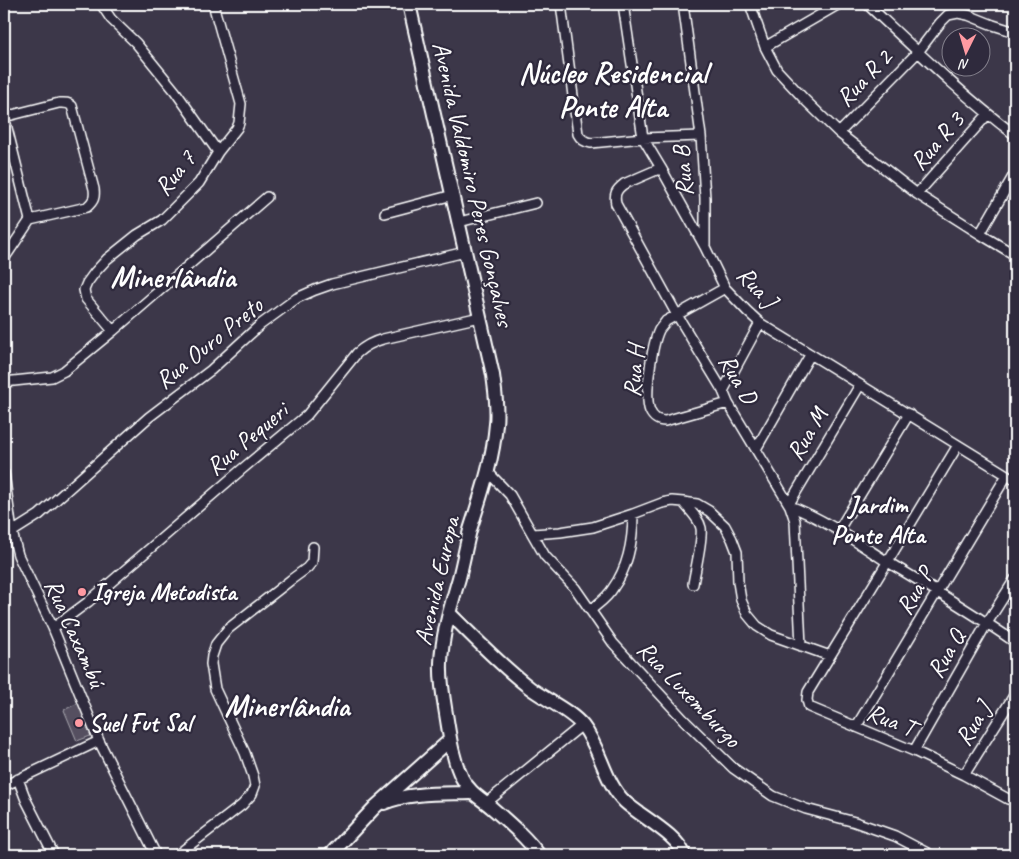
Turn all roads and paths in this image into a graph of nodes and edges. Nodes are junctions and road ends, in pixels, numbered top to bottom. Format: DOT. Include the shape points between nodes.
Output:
graph roads {
  1 [pos="101,4"];
  2 [pos="213,4"];
  3 [pos="409,4"];
  4 [pos="562,4"];
  5 [pos="623,4"];
  6 [pos="683,4"];
  7 [pos="750,4"];
  8 [pos="839,4"];
  9 [pos="867,4"];
  10 [pos="1015,32"];
  11 [pos="765,47"];
  12 [pos="918,52"];
  13 [pos="988,114"];
  14 [pos="4,117"];
  15 [pos="838,133"];
  16 [pos="1015,135"];
  17 [pos="701,136"];
  18 [pos="643,138"];
  19 [pos="218,152"];
  20 [pos="661,168"];
  21 [pos="1015,173"];
  22 [pos="917,194"];
  23 [pos="453,195"];
  24 [pos="267,197"];
  25 [pos="536,203"];
  26 [pos="385,213"];
  27 [pos="30,220"];
  28 [pos="459,222"];
  29 [pos="980,234"];
  30 [pos="705,246"];
  31 [pos="465,252"];
  32 [pos="1015,255"];
  33 [pos="4,259"];
  34 [pos="725,288"];
  35 [pos="678,315"];
  36 [pos="480,317"];
  37 [pos="760,323"];
  38 [pos="113,331"];
  39 [pos="810,355"];
  40 [pos="493,375"];
  41 [pos="4,382"];
  42 [pos="860,385"];
  43 [pos="723,391"];
  44 [pos="728,402"];
  45 [pos="909,414"];
  46 [pos="958,445"];
  47 [pos="756,449"];
  48 [pos="488,472"];
  49 [pos="4,473"];
  50 [pos="1011,478"];
  51 [pos="683,502"];
  52 [pos="790,505"];
  53 [pos="633,514"];
  54 [pos="838,531"];
  55 [pos="12,532"];
  56 [pos="532,534"];
  57 [pos="313,548"];
  58 [pos="888,562"];
  59 [pos="1015,579"];
  60 [pos="693,584"];
  61 [pos="938,592"];
  62 [pos="591,610"];
  63 [pos="449,613"];
  64 [pos="988,623"];
  65 [pos="52,628"];
  66 [pos="1015,642"];
  67 [pos="801,646"];
  68 [pos="830,656"];
  69 [pos="1014,700"];
  70 [pos="582,725"];
  71 [pos="856,727"];
  72 [pos="450,740"];
  73 [pos="99,741"];
  74 [pos="914,751"];
  75 [pos="964,775"];
  76 [pos="18,779"];
  77 [pos="406,779"];
  78 [pos="4,786"];
  79 [pos="471,793"];
  80 [pos="414,796"];
  81 [pos="1012,800"];
  82 [pos="486,804"];
  83 [pos="375,808"];
  84 [pos="54,855"];
  85 [pos="156,855"];
  86 [pos="177,855"];
  87 [pos="330,855"];
  88 [pos="539,855"];
  89 [pos="684,855"];
  90 [pos="931,855"];
  1 -- 19 [label="street" via="175,91"];
  2 -- 19 [label="street, Rua 7" via="240,104 237,128"];
  3 -- 23 [label="street, Avenida Valdomiro Peres Gonçalves"];
  4 -- 18 [label="street" via="580,138 591,143"];
  5 -- 18 [label="street, Rua J"];
  6 -- 17 [label="street, Rua B"];
  7 -- 11 [label="street"];
  8 -- 11 [label="street"];
  9 -- 12 [label="street"];
  10 -- 12 [label="street, Rua R 2" via="953,13 940,23"];
  11 -- 15 [label="street" via="780,74"];
  12 -- 13 [label="street"];
  12 -- 15 [label="street, Rua R 2"];
  13 -- 16 [label="street"];
  13 -- 22 [label="street, Rua R 3"];
  14 -- 27 [label="street"];
  14 -- 27 [label="street" via="59,103 71,105 94,189 94,201 87,207"];
  15 -- 22 [label="street"];
  17 -- 18 [label="street"];
  17 -- 30 [label="street, Rua B"];
  18 -- 20 [label="street, Rua J"];
  19 -- 38 [label="street, Rua 7" via="198,183 162,220 107,258 87,283 84,290 86,299"];
  20 -- 30 [label="street, Rua J"];
  20 -- 35 [label="street, Rua D" via="617,189 616,204"];
  21 -- 29 [label="street"];
  22 -- 29 [label="street"];
  23 -- 26 [label="street"];
  23 -- 28 [label="street, Avenida Valdomiro Peres Gonçalves"];
  24 -- 38 [label="street"];
  25 -- 28 [label="street"];
  27 -- 33 [label="street"];
  28 -- 31 [label="street, Avenida Valdomiro Peres Gonçalves"];
  29 -- 32 [label="street"];
  30 -- 34 [label="street, Rua J"];
  31 -- 36 [label="street, Avenida Valdomiro Peres Gonçalves"];
  31 -- 55 [label="street, Rua Ouro Preto" via="332,284 297,298 149,417 40,515"];
  34 -- 35 [label="street, Rua H"];
  34 -- 37 [label="street, Rua J"];
  35 -- 43 [label="street, Rua D"];
  35 -- 44 [label="street, Rua H" via="666,321 656,339 649,381 650,412 660,421"];
  36 -- 40 [label="street, Avenida Valdomiro Peres Gonçalves"];
  36 -- 65 [label="street, Rua Pequeri" via="374,341 365,346 308,415 88,602"];
  37 -- 39 [label="street, Rua J"];
  37 -- 43 [label="street"];
  38 -- 41 [label="street" via="58,375"];
  39 -- 42 [label="street, Rua J"];
  39 -- 47 [label="street"];
  40 -- 48 [label="street, Avenida Europa" via="496,422"];
  42 -- 45 [label="street, Rua J"];
  42 -- 52 [label="street, Rua M"];
  43 -- 44 [label="street, Rua D"];
  44 -- 47 [label="street, Rua D"];
  45 -- 46 [label="street, Rua J"];
  45 -- 54 [label="street"];
  46 -- 50 [label="street, Rua J"];
  46 -- 58 [label="street, Rua T"];
  47 -- 52 [label="street, Rua D"];
  48 -- 56 [label="street, Rua Luxemburgo" via="510,495"];
  48 -- 63 [label="street, Avenida Europa"];
  49 -- 55 [label="street, Rua Caxambú"];
  50 -- 61 [label="street, Rua P"];
  51 -- 53 [label="street" via="662,503"];
  51 -- 60 [label="street" via="701,529"];
  51 -- 67 [label="street" via="698,504 726,526 736,552 741,600 747,614 771,635"];
  52 -- 54 [label="street"];
  52 -- 67 [label="street, Rua D" via="795,521"];
  53 -- 56 [label="street" via="593,526"];
  53 -- 62 [label="street" via="630,552 622,573 613,589"];
  54 -- 58 [label="street"];
  55 -- 65 [label="street, Rua Caxambú" via="18,555"];
  56 -- 62 [label="street, Rua Luxemburgo" via="545,556 568,579"];
  57 -- 86 [label="street" via="312,562 307,568 228,630 216,644 211,664 216,688 245,753 255,786 242,804"];
  58 -- 61 [label="street"];
  58 -- 68 [label="street, Rua T"];
  59 -- 64 [label="street, Rua Q"];
  61 -- 64 [label="street"];
  61 -- 71 [label="street, Rua P"];
  62 -- 90 [label="street, Rua Luxemburgo" via="624,656 733,768 773,796 806,810 895,836"];
  63 -- 70 [label="street" via="531,689"];
  63 -- 72 [label="street, Avenida Europa" via="441,664"];
  64 -- 66 [label="street"];
  64 -- 74 [label="street, Rua Q"];
  65 -- 73 [label="street, Rua Caxambú"];
  67 -- 68 [label="street"];
  68 -- 71 [label="street, Rua T" via="808,692 807,700 810,707"];
  69 -- 75 [label="street, Rua J"];
  70 -- 82 [label="street"];
  70 -- 89 [label="street" via="615,791 674,840"];
  71 -- 74 [label="street, Rua T"];
  72 -- 77 [label="street"];
  72 -- 79 [label="street, Avenida Europa" via="462,778"];
  73 -- 76 [label="street"];
  73 -- 85 [label="street, Rua Caxambú"];
  74 -- 75 [label="street, Rua T"];
  75 -- 81 [label="street, Rua T"];
  76 -- 78 [label="street"];
  76 -- 84 [label="street"];
  77 -- 80 [label="street" via="407,787"];
  77 -- 83 [label="street"];
  79 -- 80 [label="street"];
  79 -- 82 [label="street, Avenida Europa"];
  80 -- 83 [label="street" via="391,800"];
  82 -- 88 [label="street, Avenida Europa" via="511,824"];
  83 -- 87 [label="street"];
}
